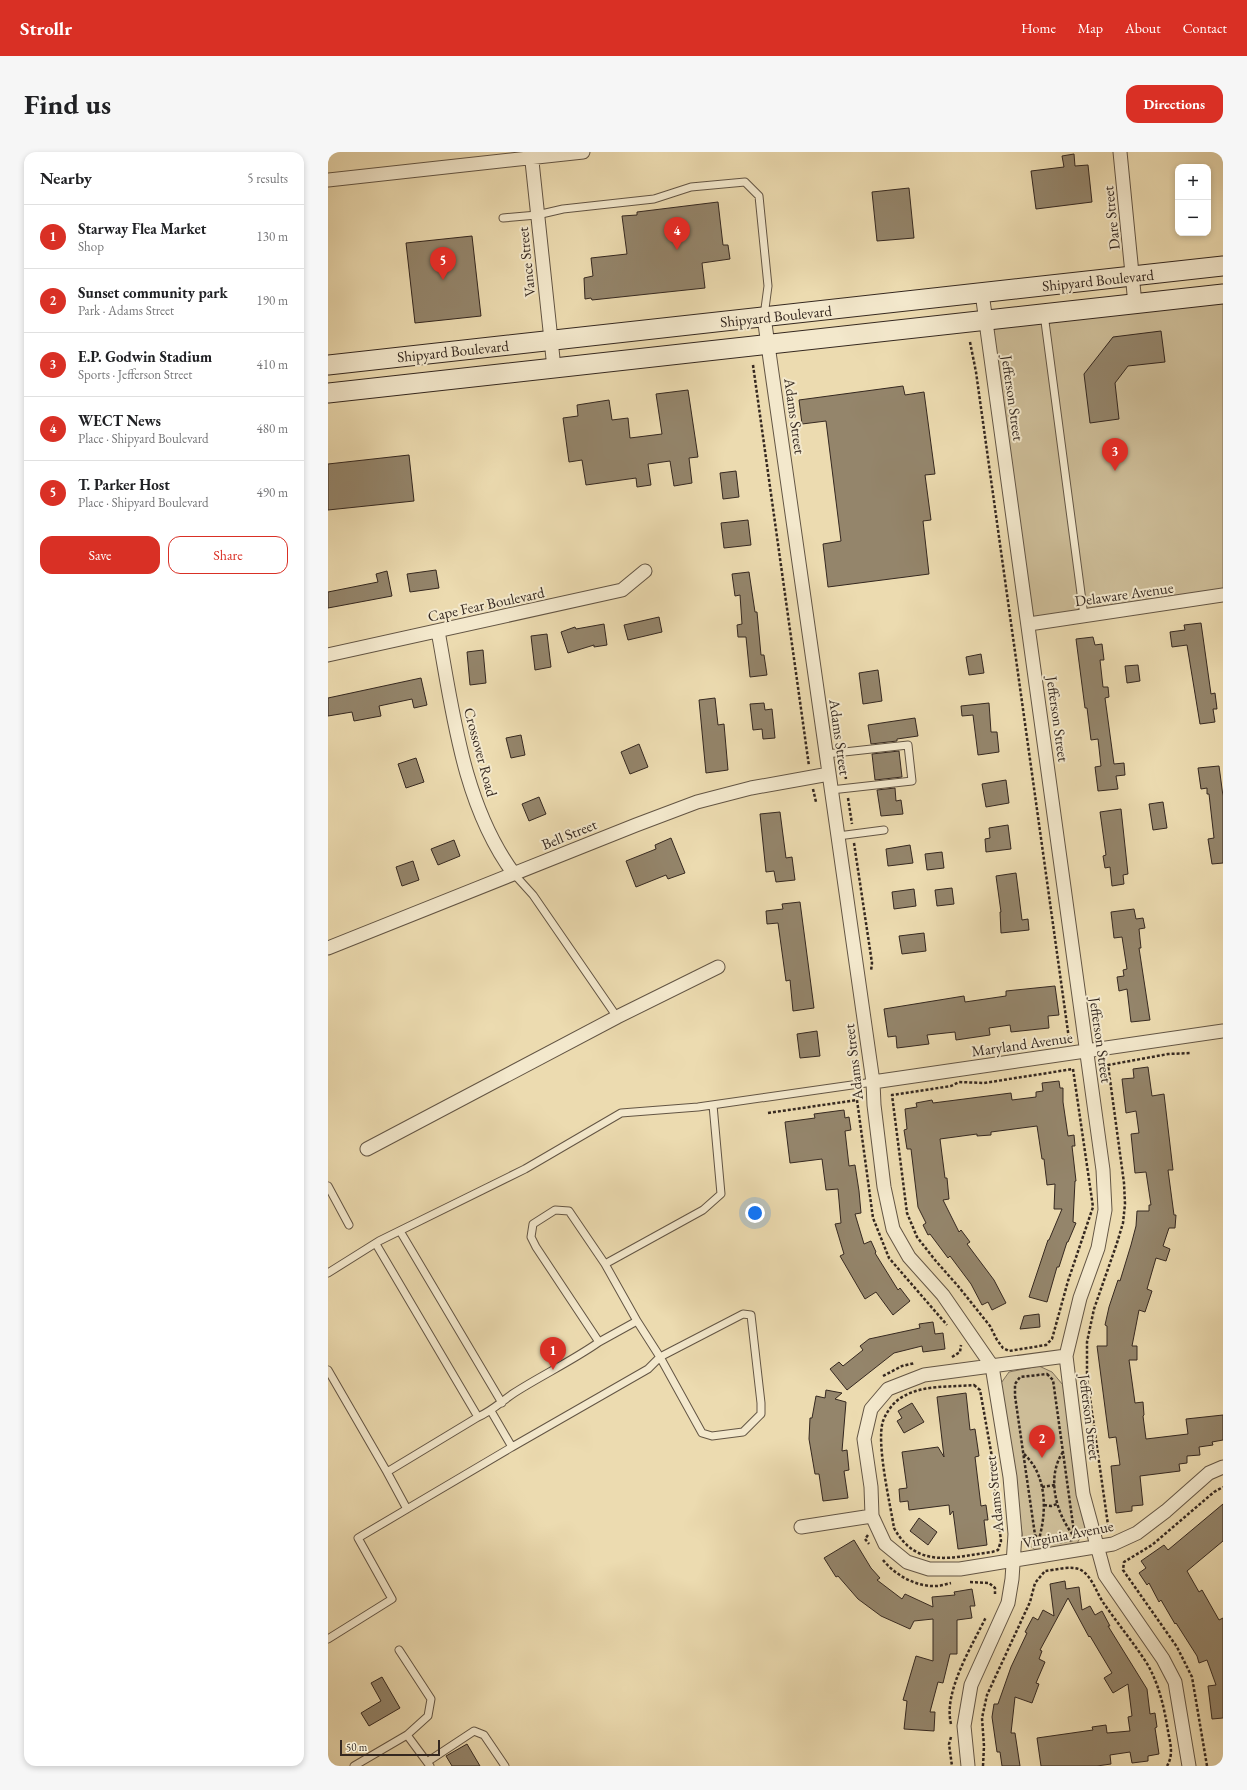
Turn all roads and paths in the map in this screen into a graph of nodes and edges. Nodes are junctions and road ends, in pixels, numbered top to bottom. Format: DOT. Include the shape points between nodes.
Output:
graph roads {
  1 [pos="583,152"];
  2 [pos="1120,152"];
  3 [pos="531,155"];
  4 [pos="328,180"];
  5 [pos="537,215"];
  6 [pos="503,218"];
  7 [pos="1223,266"];
  8 [pos="1133,276"];
  9 [pos="982,293"];
  10 [pos="1223,294"];
  11 [pos="1135,304"];
  12 [pos="1044,314"];
  13 [pos="764,317"];
  14 [pos="986,320"];
  15 [pos="551,341"];
  16 [pos="970,342"];
  17 [pos="768,344"];
  18 [pos="753,364"];
  19 [pos="328,365"];
  20 [pos="554,368"];
  21 [pos="328,393"];
  22 [pos="645,571"];
  23 [pos="1223,595"];
  24 [pos="1084,616"];
  25 [pos="1029,624"];
  26 [pos="438,631"];
  27 [pos="328,655"];
  28 [pos="841,752"];
  29 [pos="826,754"];
  30 [pos="829,774"];
  31 [pos="811,777"];
  32 [pos="847,788"];
  33 [pos="831,790"];
  34 [pos="816,802"];
  35 [pos="884,830"];
  36 [pos="853,834"];
  37 [pos="838,836"];
  38 [pos="514,874"];
  39 [pos="328,948"];
  40 [pos="718,967"];
  41 [pos="871,975"];
  42 [pos="617,1017"];
  43 [pos="1223,1032"];
  44 [pos="1062,1040"];
  45 [pos="1087,1051"];
  46 [pos="1191,1053"];
  47 [pos="873,1082"];
  48 [pos="892,1095"];
  49 [pos="713,1105"];
  50 [pos="768,1112"];
  51 [pos="367,1149"];
  52 [pos="328,1186"];
  53 [pos="349,1226"];
  54 [pos="400,1231"];
  55 [pos="376,1244"];
  56 [pos="605,1264"];
  57 [pos="328,1273"];
  58 [pos="637,1321"];
  59 [pos="950,1329"];
  60 [pos="960,1341"];
  61 [pos="599,1342"];
  62 [pos="1066,1356"];
  63 [pos="660,1357"];
  64 [pos="951,1358"];
  65 [pos="922,1362"];
  66 [pos="992,1366"];
  67 [pos="328,1370"];
  68 [pos="881,1378"];
  69 [pos="502,1403"];
  70 [pos="491,1411"];
  71 [pos="478,1417"];
  72 [pos="512,1447"];
  73 [pos="1064,1451"];
  74 [pos="1023,1453"];
  75 [pos="1223,1467"];
  76 [pos="387,1472"];
  77 [pos="1055,1485"];
  78 [pos="1042,1487"];
  79 [pos="1223,1487"];
  80 [pos="1056,1504"];
  81 [pos="1044,1505"];
  82 [pos="407,1508"];
  83 [pos="872,1516"];
  84 [pos="801,1527"];
  85 [pos="1116,1531"];
  86 [pos="869,1533"];
  87 [pos="1074,1535"];
  88 [pos="1039,1540"];
  89 [pos="870,1545"];
  90 [pos="1096,1546"];
  91 [pos="992,1552"];
  92 [pos="880,1557"];
  93 [pos="1014,1561"];
  94 [pos="957,1582"];
  95 [pos="964,1582"];
  96 [pos="996,1598"];
  97 [pos="987,1615"];
  98 [pos="328,1639"];
  99 [pos="399,1650"];
  100 [pos="407,1735"];
  101 [pos="428,1764"];
  102 [pos="354,1766"];
  103 [pos="504,1766"];
  104 [pos="952,1766"];
  105 [pos="968,1766"];
  106 [pos="983,1766"];
  107 [pos="1167,1766"];
  108 [pos="1189,1766"];
  109 [pos="1207,1766"];
  1 -- 3 [label="street"];
  2 -- 8 [label="street, Dare Street"];
  3 -- 4 [label="street"];
  3 -- 5 [label="street, Vance Street"];
  5 -- 6 [label="lane"];
  5 -- 13 [label="lane" via="562,209 654,199 691,187 745,182 759,196 768,286"];
  5 -- 15 [label="street, Vance Street"];
  7 -- 8 [label="main road, Shipyard Boulevard"];
  8 -- 9 [label="main road, Shipyard Boulevard"];
  8 -- 11 [label="street, Dare Street"];
  9 -- 13 [label="main road, Shipyard Boulevard"];
  9 -- 14 [label="street, Jefferson Street"];
  10 -- 11 [label="main road, Shipyard Boulevard"];
  11 -- 12 [label="main road, Shipyard Boulevard"];
  12 -- 14 [label="main road, Shipyard Boulevard"];
  12 -- 24 [label="lane"];
  13 -- 15 [label="main road, Shipyard Boulevard"];
  13 -- 17 [label="street, Adams Street"];
  14 -- 17 [label="main road, Shipyard Boulevard"];
  14 -- 25 [label="street, Jefferson Street"];
  15 -- 19 [label="main road, Shipyard Boulevard"];
  15 -- 20 [label="street, Vance Street"];
  16 -- 44 [label="path" via="1069,1039"];
  17 -- 20 [label="main road, Shipyard Boulevard"];
  17 -- 29 [label="street, Adams Street"];
  18 -- 31 [label="path"];
  20 -- 21 [label="main road, Shipyard Boulevard"];
  22 -- 26 [label="street, Cape Fear Boulevard" via="622,590"];
  23 -- 24 [label="street, Delaware Avenue"];
  24 -- 25 [label="street, Delaware Avenue"];
  25 -- 45 [label="street, Jefferson Street"];
  26 -- 27 [label="street, Cape Fear Boulevard"];
  26 -- 38 [label="street, Crossover Road" via="452,709 476,802 503,859"];
  28 -- 29 [label="lane"];
  28 -- 32 [label="path"];
  28 -- 32 [label="lane" via="908,745 912,781"];
  29 -- 30 [label="street, Adams Street"];
  30 -- 31 [label="street, Bell Street"];
  30 -- 33 [label="street, Adams Street"];
  31 -- 34 [label="path"];
  31 -- 38 [label="street, Bell Street" via="751,788 697,802"];
  32 -- 33 [label="lane"];
  32 -- 36 [label="path"];
  33 -- 37 [label="street, Adams Street"];
  35 -- 36 [label="lane"];
  36 -- 37 [label="lane"];
  36 -- 41 [label="path" via="872,963"];
  37 -- 47 [label="street, Adams Street"];
  38 -- 39 [label="street, Bell Street"];
  38 -- 42 [label="lane" via="533,896"];
  40 -- 42 [label="street"];
  42 -- 51 [label="street"];
  43 -- 45 [label="street, Maryland Avenue"];
  45 -- 47 [label="street, Maryland Avenue"];
  45 -- 62 [label="street, Jefferson Street" via="1103,1170 1105,1210 1098,1248 1080,1298"];
  46 -- 85 [label="path" via="1168,1054 1108,1066 1124,1183 1124,1204 1121,1230 1094,1309 1087,1342 1087,1377 1108,1525"];
  47 -- 49 [label="lane"];
  47 -- 66 [label="street, Adams Street" via="884,1187 893,1229 909,1257 943,1295"];
  48 -- 48 [label="path" via="907,1213 918,1237 990,1326 1003,1348 1009,1351 1046,1345 1055,1331 1068,1281 1093,1207 1073,1069 984,1083 959,1082 951,1086"];
  49 -- 54 [label="lane" via="621,1113 525,1169"];
  49 -- 56 [label="lane" via="721,1194 703,1210"];
  50 -- 59 [label="path" via="856,1100 873,1218 889,1258"];
  52 -- 53 [label="lane"];
  54 -- 55 [label="lane"];
  54 -- 69 [label="lane"];
  55 -- 57 [label="lane"];
  55 -- 71 [label="lane"];
  56 -- 58 [label="lane"];
  56 -- 61 [label="lane" via="568,1211 555,1210 533,1224 531,1237 536,1247"];
  58 -- 61 [label="lane"];
  58 -- 63 [label="lane"];
  60 -- 64 [label="path" via="960,1352"];
  61 -- 69 [label="lane"];
  62 -- 66 [label="street, Virginia Avenue"];
  62 -- 90 [label="street, Jefferson Street" via="1083,1494"];
  63 -- 63 [label="lane" via="744,1314 751,1315 761,1414 744,1432 712,1436 702,1433"];
  63 -- 72 [label="lane" via="648,1369"];
  65 -- 68 [label="path" via="902,1366"];
  66 -- 83 [label="street, Virginia Avenue" via="924,1375 888,1389 871,1409 864,1439 871,1487"];
  66 -- 93 [label="street, Adams Street" via="1010,1477 1015,1534"];
  67 -- 76 [label="lane"];
  69 -- 70 [label="lane"];
  70 -- 71 [label="lane"];
  70 -- 72 [label="lane"];
  71 -- 76 [label="lane"];
  72 -- 82 [label="lane"];
  73 -- 74 [label="path" via="1054,1380 1047,1374 1020,1377 1015,1384"];
  73 -- 77 [label="path" via="1055,1474"];
  73 -- 87 [label="path"];
  74 -- 78 [label="path" via="1029,1458"];
  74 -- 88 [label="path" via="1035,1535"];
  75 -- 90 [label="street, Virginia Avenue" via="1209,1473 1137,1533 1113,1544"];
  76 -- 82 [label="lane"];
  77 -- 78 [label="path"];
  77 -- 80 [label="path"];
  78 -- 81 [label="path"];
  79 -- 109 [label="path" via="1152,1545 1124,1562 1123,1570 1164,1627 1189,1671 1197,1702"];
  80 -- 81 [label="path"];
  80 -- 87 [label="path" via="1066,1526"];
  81 -- 88 [label="path"];
  82 -- 98 [label="lane" via="358,1538 392,1599"];
  83 -- 84 [label="street"];
  83 -- 93 [label="street, Virginia Avenue" via="885,1544 907,1562 929,1569 960,1569"];
  86 -- 89 [label="path" via="865,1539"];
  87 -- 88 [label="path" via="1072,1540 1043,1545"];
  90 -- 93 [label="street, Virginia Avenue"];
  90 -- 108 [label="street, Jefferson Street" via="1105,1575 1163,1659 1175,1682"];
  91 -- 91 [label="path" via="943,1558 928,1557 908,1547 896,1533 880,1442 883,1422 890,1407 904,1396 924,1389 974,1384 980,1390 992,1457 996,1464 993,1473 1001,1541 998,1550"];
  92 -- 94 [label="path" via="898,1574 913,1583 936,1586"];
  93 -- 105 [label="street, Adams Street" via="1008,1603 971,1685 964,1726"];
  95 -- 96 [label="path" via="989,1583 995,1588"];
  97 -- 104 [label="path" via="954,1684 948,1715 951,1725 949,1744"];
  99 -- 100 [label="lane" via="431,1699 428,1716"];
  100 -- 101 [label="lane"];
  100 -- 102 [label="lane"];
  101 -- 103 [label="lane" via="474,1731 484,1735"];
  106 -- 107 [label="path" via="982,1718 987,1695 1021,1624 1035,1583 1045,1571 1077,1568 1088,1577 1146,1663 1157,1684 1172,1752"];
}
